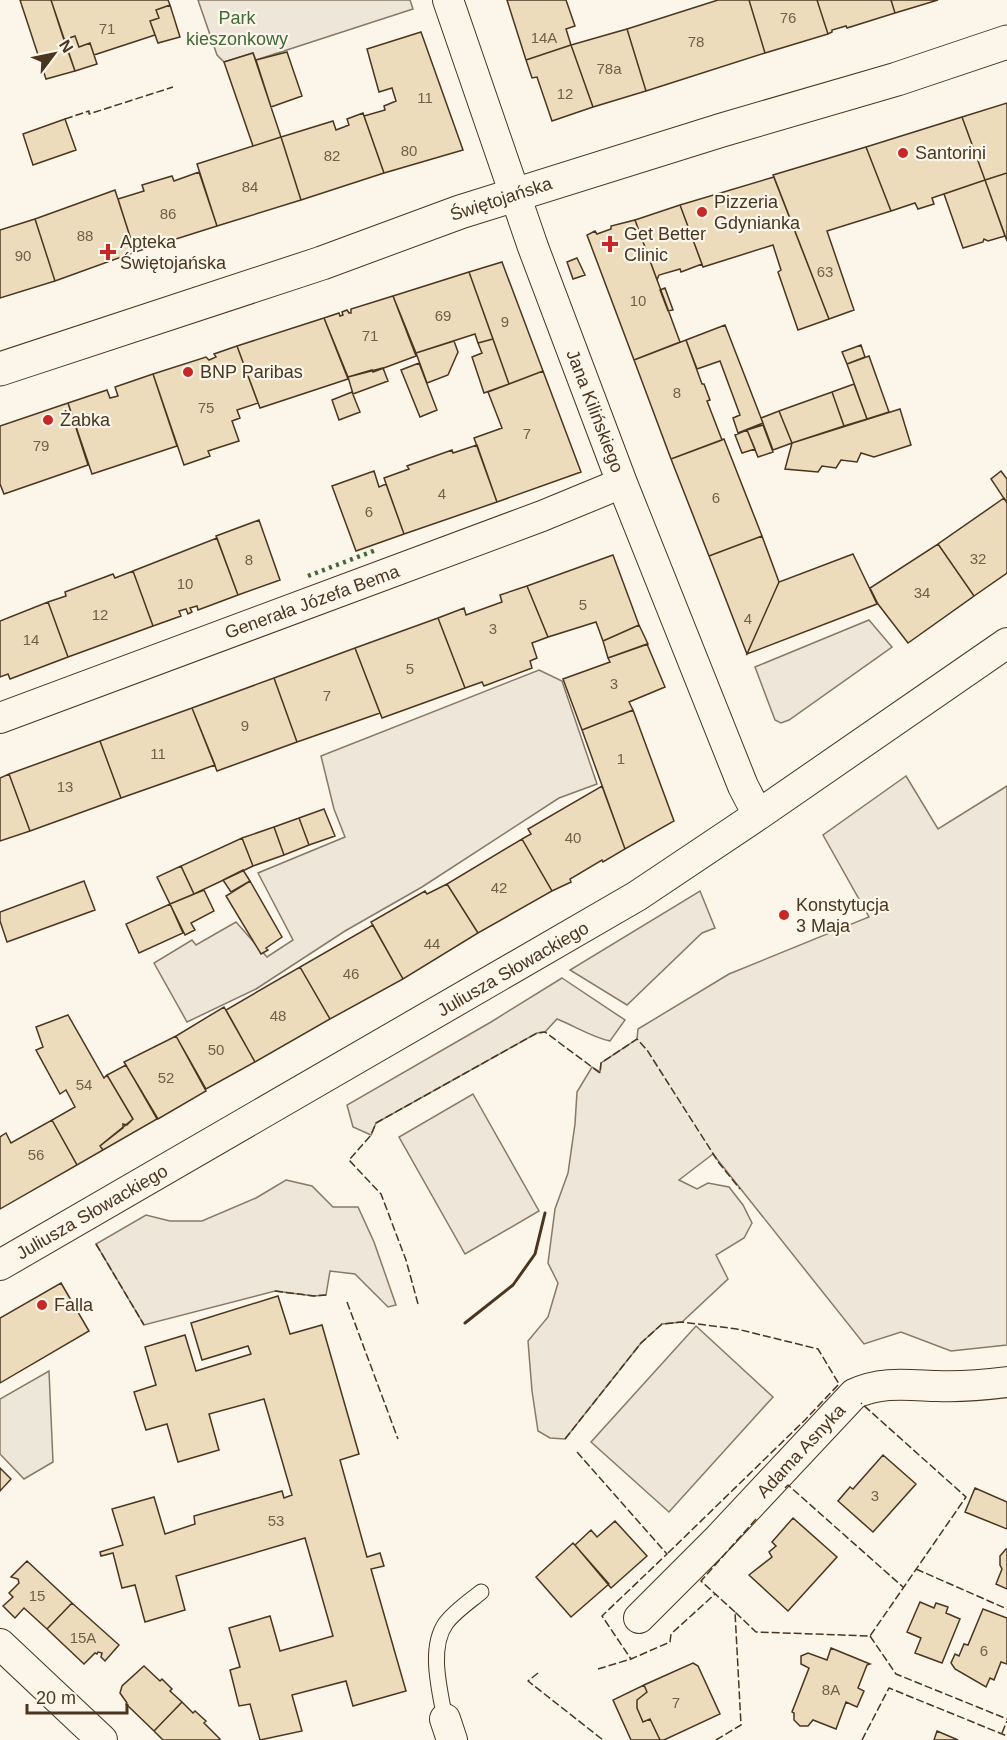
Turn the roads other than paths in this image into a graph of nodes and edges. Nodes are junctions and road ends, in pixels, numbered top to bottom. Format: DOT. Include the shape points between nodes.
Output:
graph roads {
  1 [pos="448,0"];
  2 [pos="1007,42"];
  3 [pos="515,195"];
  4 [pos="0,369"];
  5 [pos="622,483"];
  6 [pos="1007,643"];
  7 [pos="0,718"];
  8 [pos="758,815"];
  9 [pos="0,1265"];
  10 [pos="1007,1382"];
  11 [pos="481,1592"];
  12 [pos="639,1618"];
  13 [pos="0,1644"];
  14 [pos="448,1729"];
  15 [pos="102,1740"];
  1 -- 3 [label="street, Jana Kilińskiego"];
  2 -- 3 [label="street, Świętojańska"];
  3 -- 4 [label="street, Świętojańska"];
  3 -- 5 [label="street, Jana Kilińskiego"];
  5 -- 7 [label="street, Generała Józefa Bema"];
  5 -- 8 [label="street, Jana Kilińskiego"];
  6 -- 8 [label="street, Juliusza Słowackiego"];
  8 -- 9 [label="street, Juliusza Słowackiego" via="637,896"];
  10 -- 12 [label="street, Adama Asnyka" via="900,1384 868,1387 854,1394"];
  11 -- 14 [label="lane" via="446,1623 438,1641 436,1675"];
  13 -- 15 [label="street"];
}
